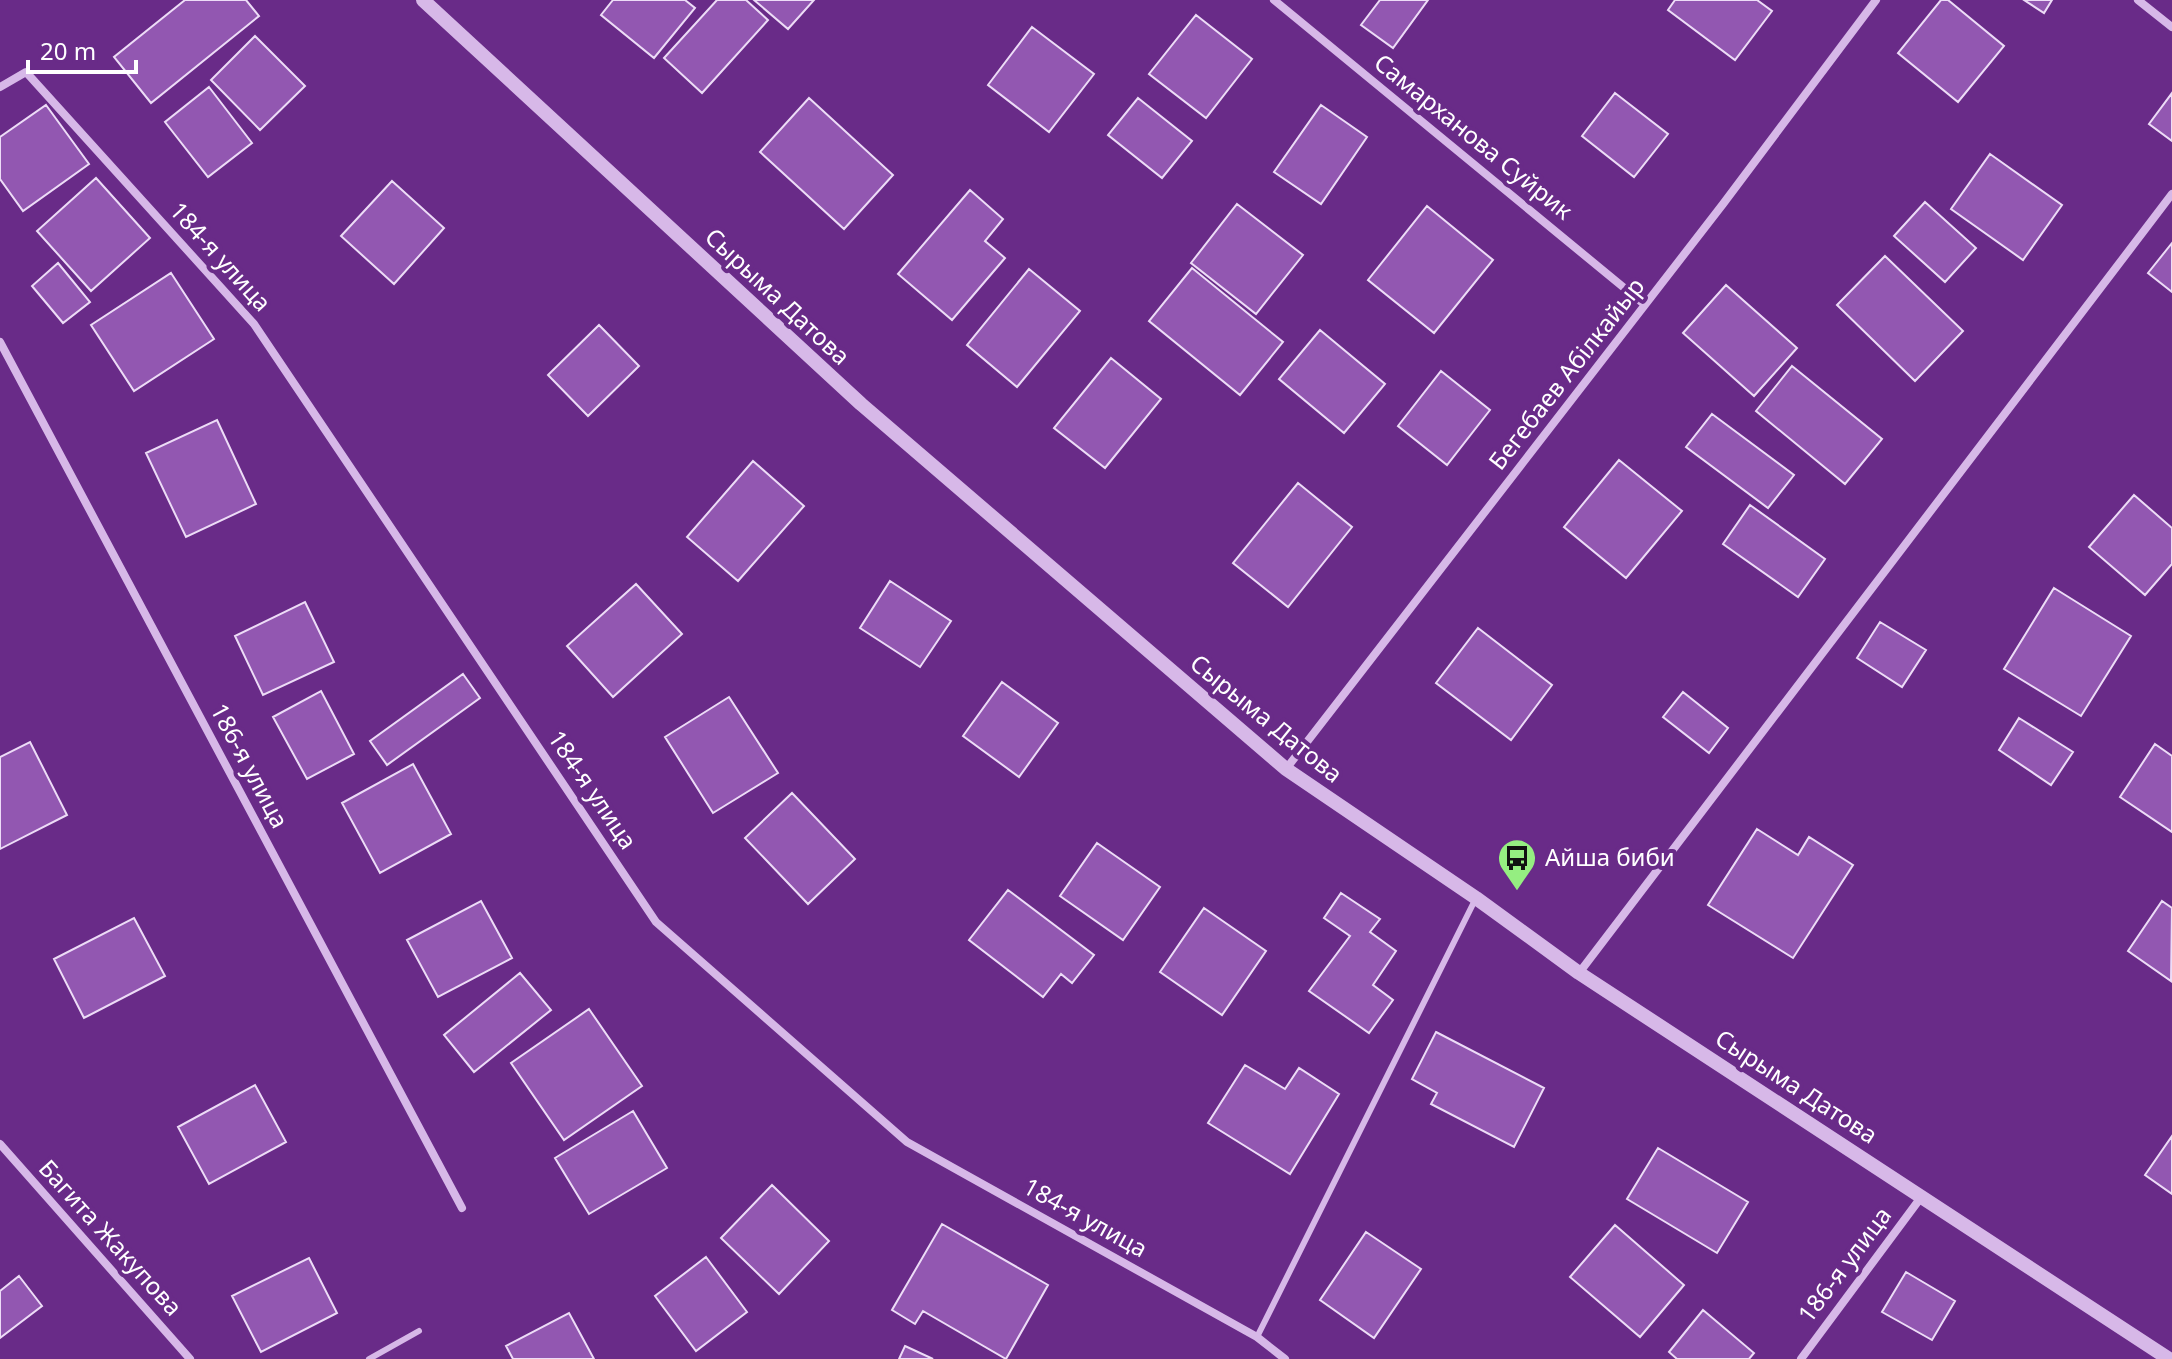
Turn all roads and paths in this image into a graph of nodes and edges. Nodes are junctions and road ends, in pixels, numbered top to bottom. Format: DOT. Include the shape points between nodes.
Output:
graph roads {
  1 [pos="423,0"];
  2 [pos="1274,0"];
  3 [pos="1876,0"];
  4 [pos="2138,0"];
  5 [pos="2172,27"];
  6 [pos="0,87"];
  7 [pos="2172,194"];
  8 [pos="1645,305"];
  9 [pos="0,342"];
  10 [pos="1286,769"];
  11 [pos="1476,898"];
  12 [pos="1579,973"];
  13 [pos="0,1144"];
  14 [pos="1922,1196"];
  15 [pos="462,1208"];
  16 [pos="419,1331"];
  17 [pos="1257,1337"];
  18 [pos="190,1359"];
  19 [pos="369,1359"];
  20 [pos="1285,1359"];
  21 [pos="1801,1359"];
  22 [pos="2169,1359"];
  1 -- 10 [label="street, Сырыма Датова" via="861,404"];
  2 -- 8 [label="street, Самарханова Суйрик"];
  3 -- 8 [label="street, Бегебаев Абілкайыр"];
  4 -- 5 [label="street"];
  6 -- 17 [label="street, 184-я улица" via="26,72 254,324 656,922 907,1142"];
  7 -- 12 [label="street"];
  8 -- 10 [label="street, Бегебаев Абілкайыр"];
  9 -- 15 [label="street, 186-я улица"];
  10 -- 11 [label="street, Сырыма Датова"];
  11 -- 12 [label="street, Сырыма Датова"];
  11 -- 17 [label="lane"];
  12 -- 14 [label="street, Сырыма Датова"];
  13 -- 18 [label="street, Багита Жакупова"];
  14 -- 21 [label="street, 186-я улица"];
  14 -- 22 [label="street, Сырыма Датова"];
  16 -- 19 [label="lane"];
  17 -- 20 [label="street, 184-я улица"];
}
